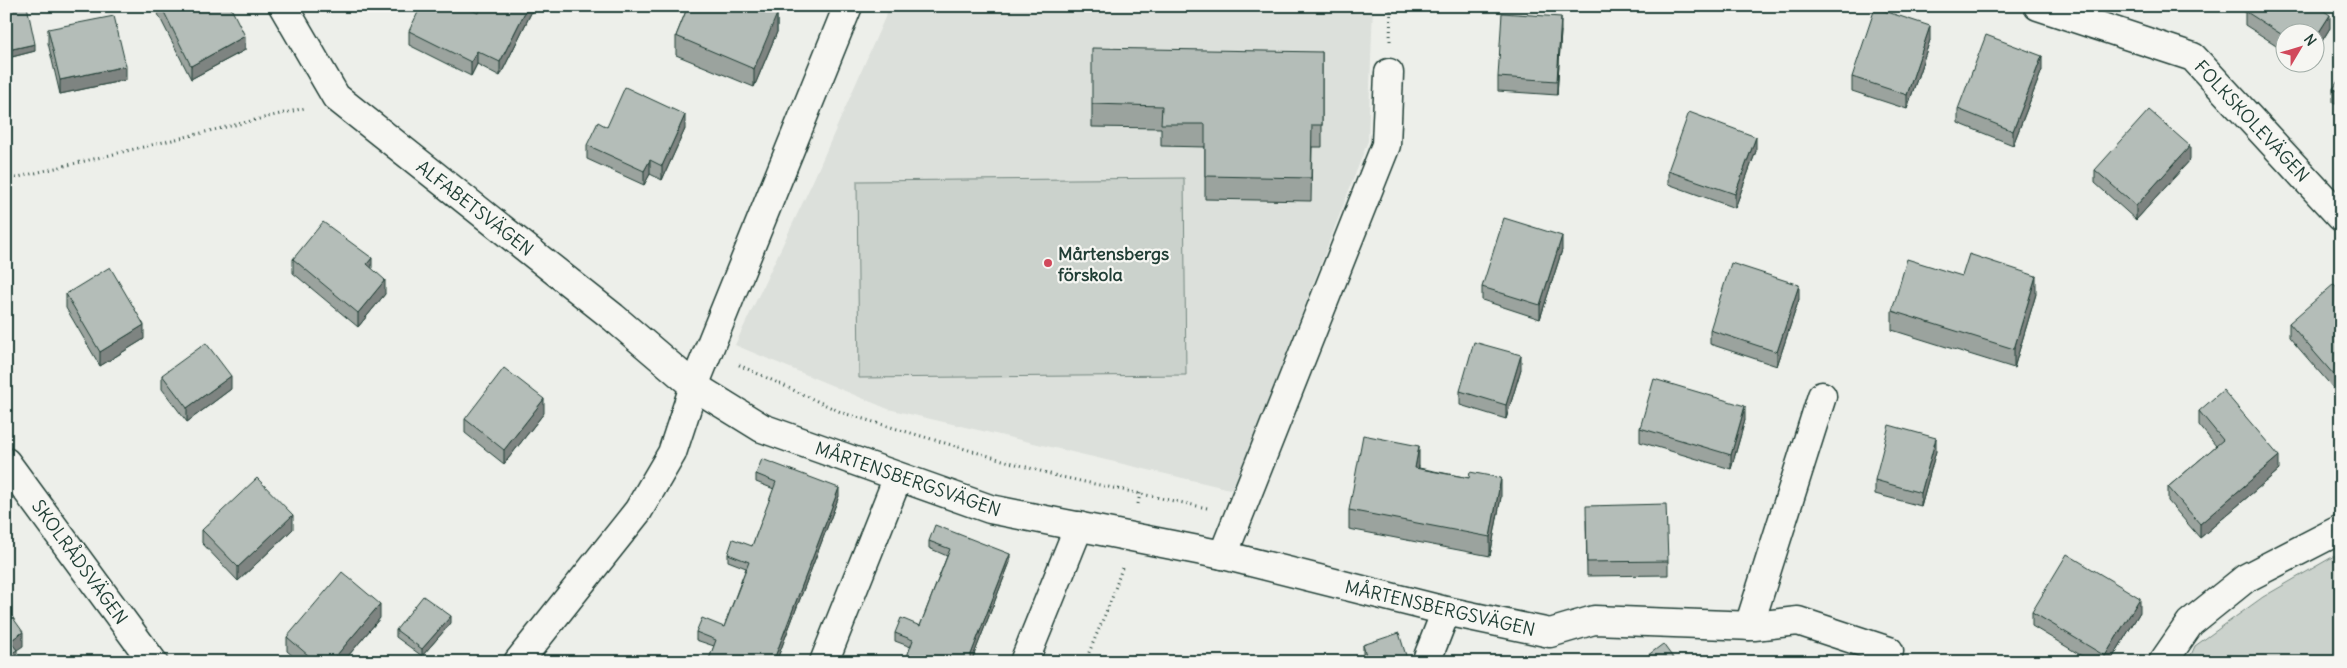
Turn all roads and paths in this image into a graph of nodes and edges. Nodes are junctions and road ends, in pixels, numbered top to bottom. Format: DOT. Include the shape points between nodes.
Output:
graph roads {
  1 [pos="283,6"];
  2 [pos="848,6"];
  3 [pos="2038,6"];
  4 [pos="1389,73"];
  5 [pos="336,97"];
  6 [pos="6,180"];
  7 [pos="2341,217"];
  8 [pos="708,351"];
  9 [pos="694,386"];
  10 [pos="1822,396"];
  11 [pos="6,462"];
  12 [pos="898,477"];
  13 [pos="1140,493"];
  14 [pos="1239,515"];
  15 [pos="1079,526"];
  16 [pos="2341,529"];
  17 [pos="1130,537"];
  18 [pos="1223,556"];
  19 [pos="1446,611"];
  20 [pos="1749,626"];
  21 [pos="1889,651"];
  22 [pos="153,662"];
  23 [pos="518,662"];
  24 [pos="824,662"];
  25 [pos="1024,662"];
  26 [pos="1085,662"];
  27 [pos="1430,662"];
  28 [pos="2163,662"];
  1 -- 5 [label="street, ALFABETSVÄGEN"];
  2 -- 8 [label="street"];
  3 -- 7 [label="street, FOLKSKOLEVÄGEN" via="2193,57"];
  4 -- 14 [label="street" via="1386,145"];
  5 -- 6 [label="path" via="315,106"];
  5 -- 9 [label="street, ALFABETSVÄGEN" via="613,317"];
  8 -- 9 [label="street"];
  8 -- 13 [label="path" via="843,414 1057,476"];
  9 -- 12 [label="street, MÅRTENSBERGSVÄGEN" via="762,428"];
  9 -- 23 [label="street" via="672,453 638,511"];
  10 -- 20 [label="street"];
  11 -- 22 [label="street, SKOLRÅDSVÄGEN"];
  12 -- 15 [label="street, MÅRTENSBERGSVÄGEN" via="990,509"];
  12 -- 24 [label="street"];
  13 -- 14 [label="path"];
  13 -- 17 [label="path"];
  14 -- 18 [label="street"];
  15 -- 17 [label="street, MÅRTENSBERGSVÄGEN"];
  15 -- 25 [label="street"];
  16 -- 28 [label="street" via="2246,578 2190,623"];
  17 -- 18 [label="street, MÅRTENSBERGSVÄGEN"];
  17 -- 26 [label="path" via="1112,598"];
  18 -- 19 [label="street, MÅRTENSBERGSVÄGEN"];
  19 -- 20 [label="street, MÅRTENSBERGSVÄGEN" via="1550,633 1594,620"];
  19 -- 27 [label="street" via="1428,657"];
  20 -- 21 [label="street, MÅRTENSBERGSVÄGEN" via="1798,621"];
}
